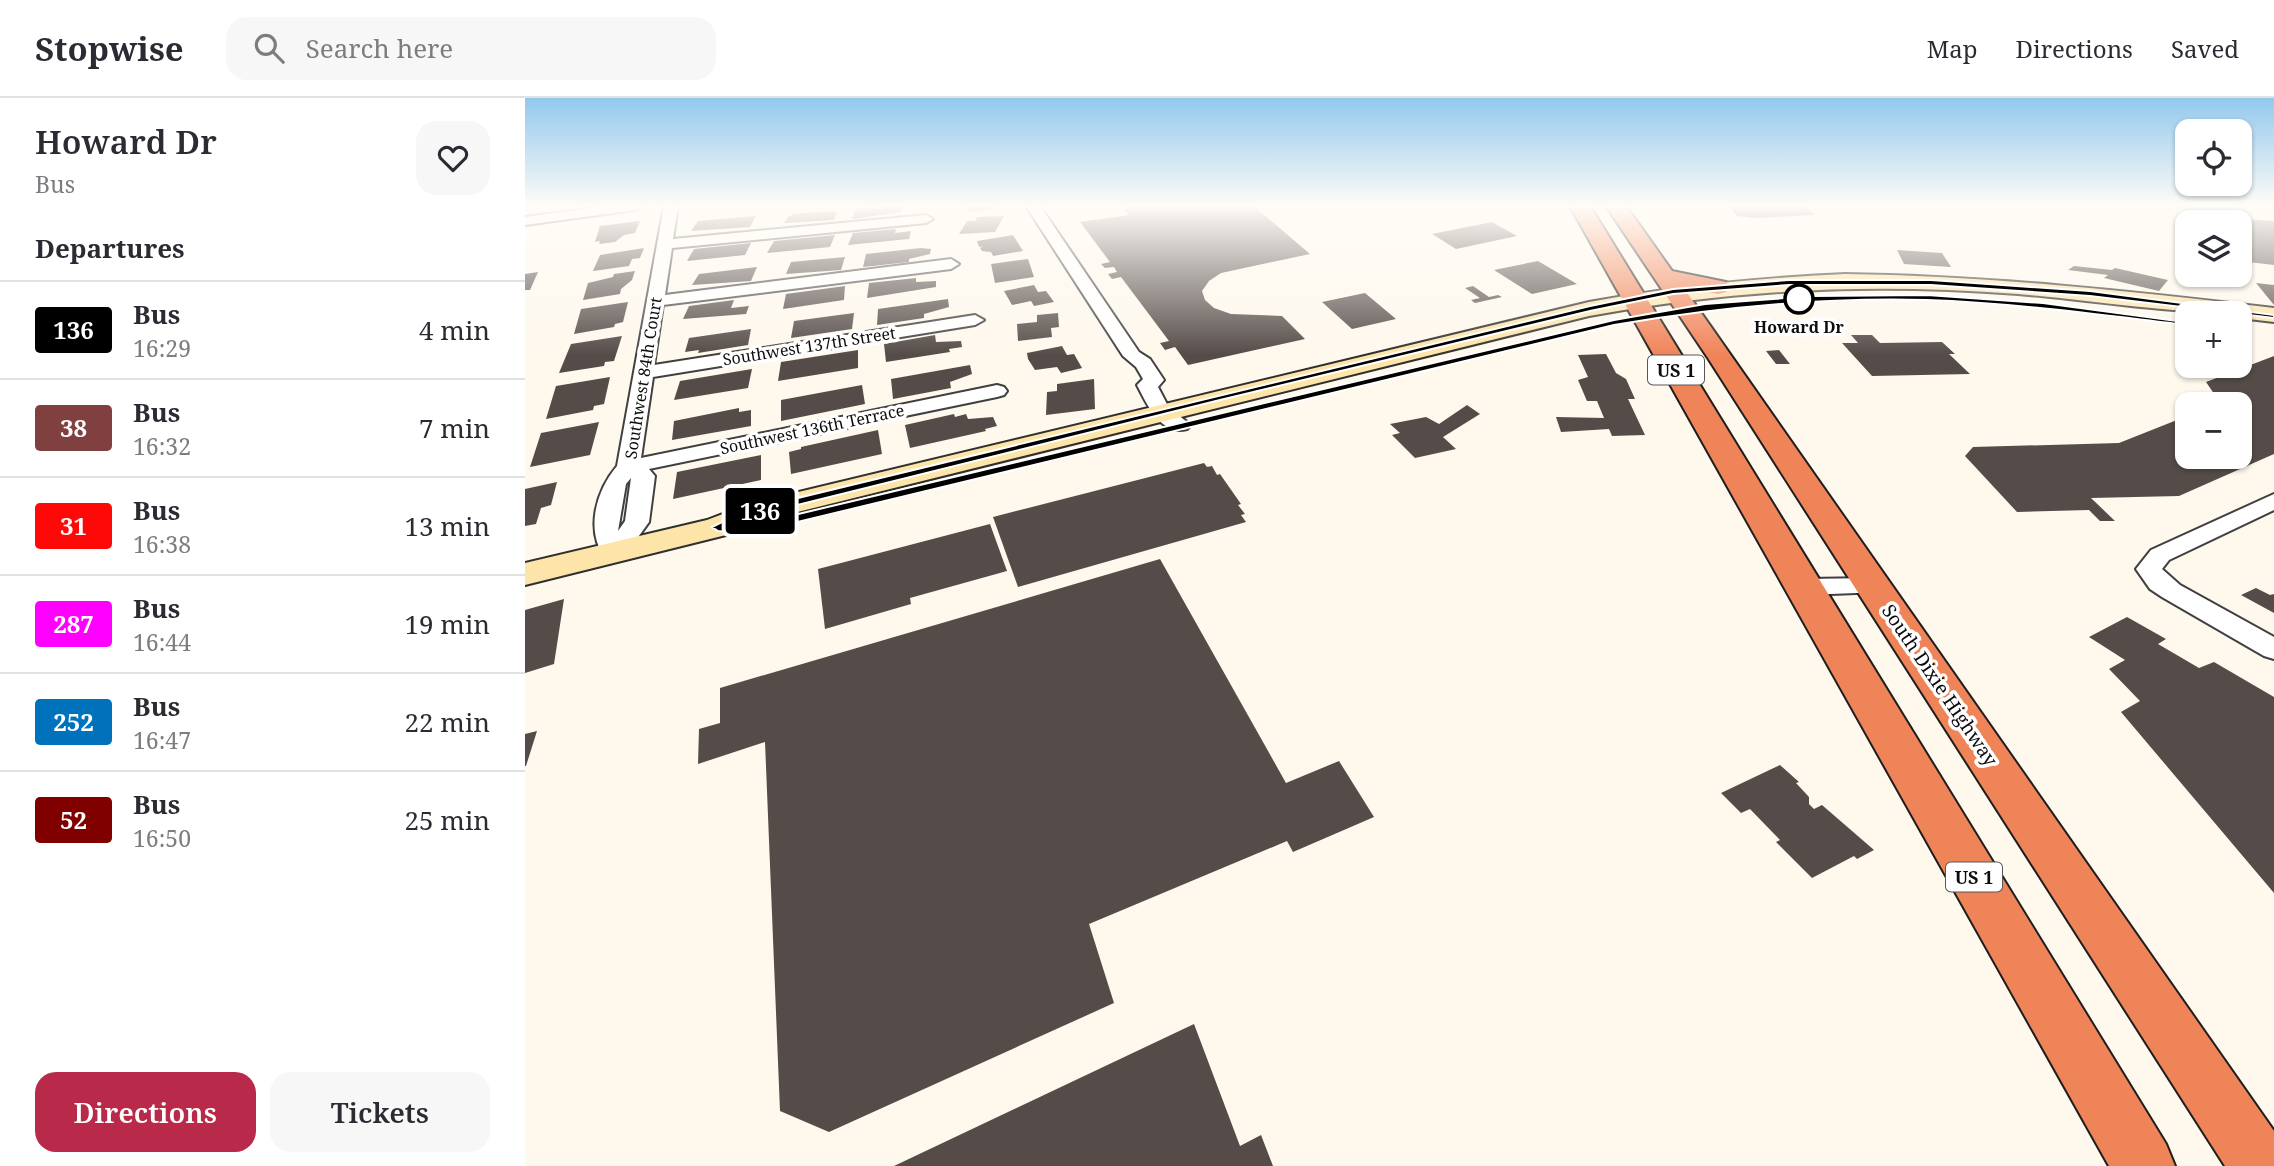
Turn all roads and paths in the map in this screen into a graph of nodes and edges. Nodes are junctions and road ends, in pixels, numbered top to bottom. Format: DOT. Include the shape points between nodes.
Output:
graph roads {
  1 [pos="663,256"];
  2 [pos="1066,256"];
  3 [pos="1609,256"];
  4 [pos="1650,256"];
  5 [pos="951,264"];
  6 [pos="1674,292"];
  7 [pos="655,301"];
  8 [pos="1639,307"];
  9 [pos="2274,315"];
  10 [pos="975,320"];
  11 [pos="2175,322"];
  12 [pos="2252,331"];
  13 [pos="2274,334"];
  14 [pos="643,373"];
  15 [pos="997,391"];
  16 [pos="1170,419"];
  17 [pos="628,467"];
  18 [pos="2274,501"];
  19 [pos="614,553"];
  20 [pos="525,574"];
  21 [pos="1873,586"];
  22 [pos="1805,587"];
  23 [pos="2274,649"];
  24 [pos="2144,1166"];
  25 [pos="2261,1166"];
  1 -- 7 [label="street, Southwest 84th Court"];
  2 -- 16 [label="street" via="1132,356 1125,367 1135,384 1147,385"];
  3 -- 8 [label="highway, US 1"];
  4 -- 6 [label="highway, South Dixie Highway / US 1"];
  5 -- 7 [label="street"];
  6 -- 8 [label="street"];
  6 -- 9 [label="street" via="1831,281 1950,283 2090,293"];
  6 -- 11 [label="street" via="1927,298"];
  6 -- 21 [label="highway, South Dixie Highway / US 1"];
  7 -- 14 [label="street, Southwest 84th Court"];
  8 -- 16 [label="street"];
  8 -- 22 [label="highway, US 1"];
  10 -- 14 [label="street, Southwest 137th Street"];
  12 -- 13 [label="street"];
  14 -- 17 [label="street, Southwest 84th Court"];
  15 -- 17 [label="street, Southwest 136th Terrace"];
  16 -- 19 [label="street" via="752,529 718,527"];
  17 -- 19 [label="street, Southwest 84th Court" via="645,476 637,522"];
  18 -- 23 [label="street" via="2160,555 2149,569 2171,591"];
  19 -- 20 [label="street"];
  21 -- 22 [label="street"];
  21 -- 25 [label="highway, South Dixie Highway / US 1"];
  22 -- 24 [label="highway, US 1"];
}
